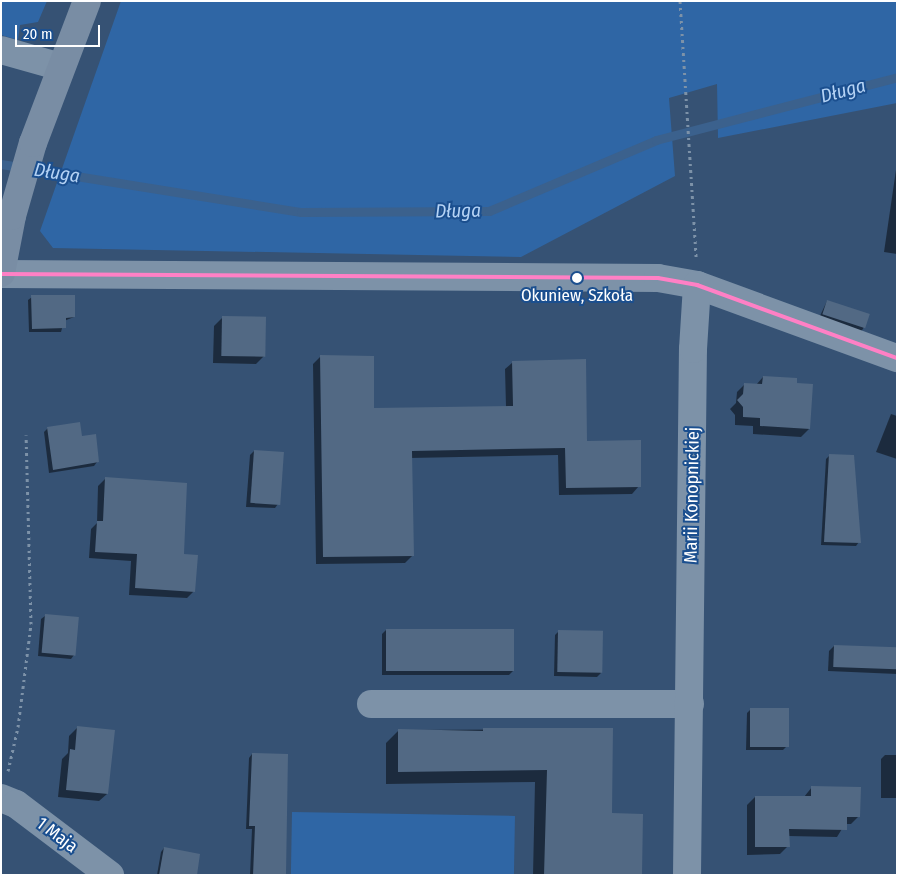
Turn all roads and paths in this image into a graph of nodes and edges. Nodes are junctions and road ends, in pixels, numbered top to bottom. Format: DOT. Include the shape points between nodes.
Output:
graph roads {
  1 [pos="87,1"];
  2 [pos="680,1"];
  3 [pos="1,50"];
  4 [pos="61,67"];
  5 [pos="1,274"];
  6 [pos="697,285"];
  7 [pos="897,358"];
  8 [pos="26,435"];
  9 [pos="371,704"];
  10 [pos="690,704"];
  11 [pos="4,790"];
  12 [pos="110,875"];
  13 [pos="687,875"];
  1 -- 4 [label="main road"];
  2 -- 6 [label="path"];
  3 -- 4 [label="street"];
  4 -- 5 [label="main road" via="32,143 12,216"];
  5 -- 6 [label="street" via="658,278"];
  6 -- 7 [label="street"];
  6 -- 10 [label="street, Marii Konopnickiej" via="693,349"];
  8 -- 11 [label="path" via="30,624 18,727"];
  9 -- 10 [label="street"];
  10 -- 13 [label="street, Marii Konopnickiej"];
  11 -- 12 [label="street, 1 Maja" via="16,804"];
}
